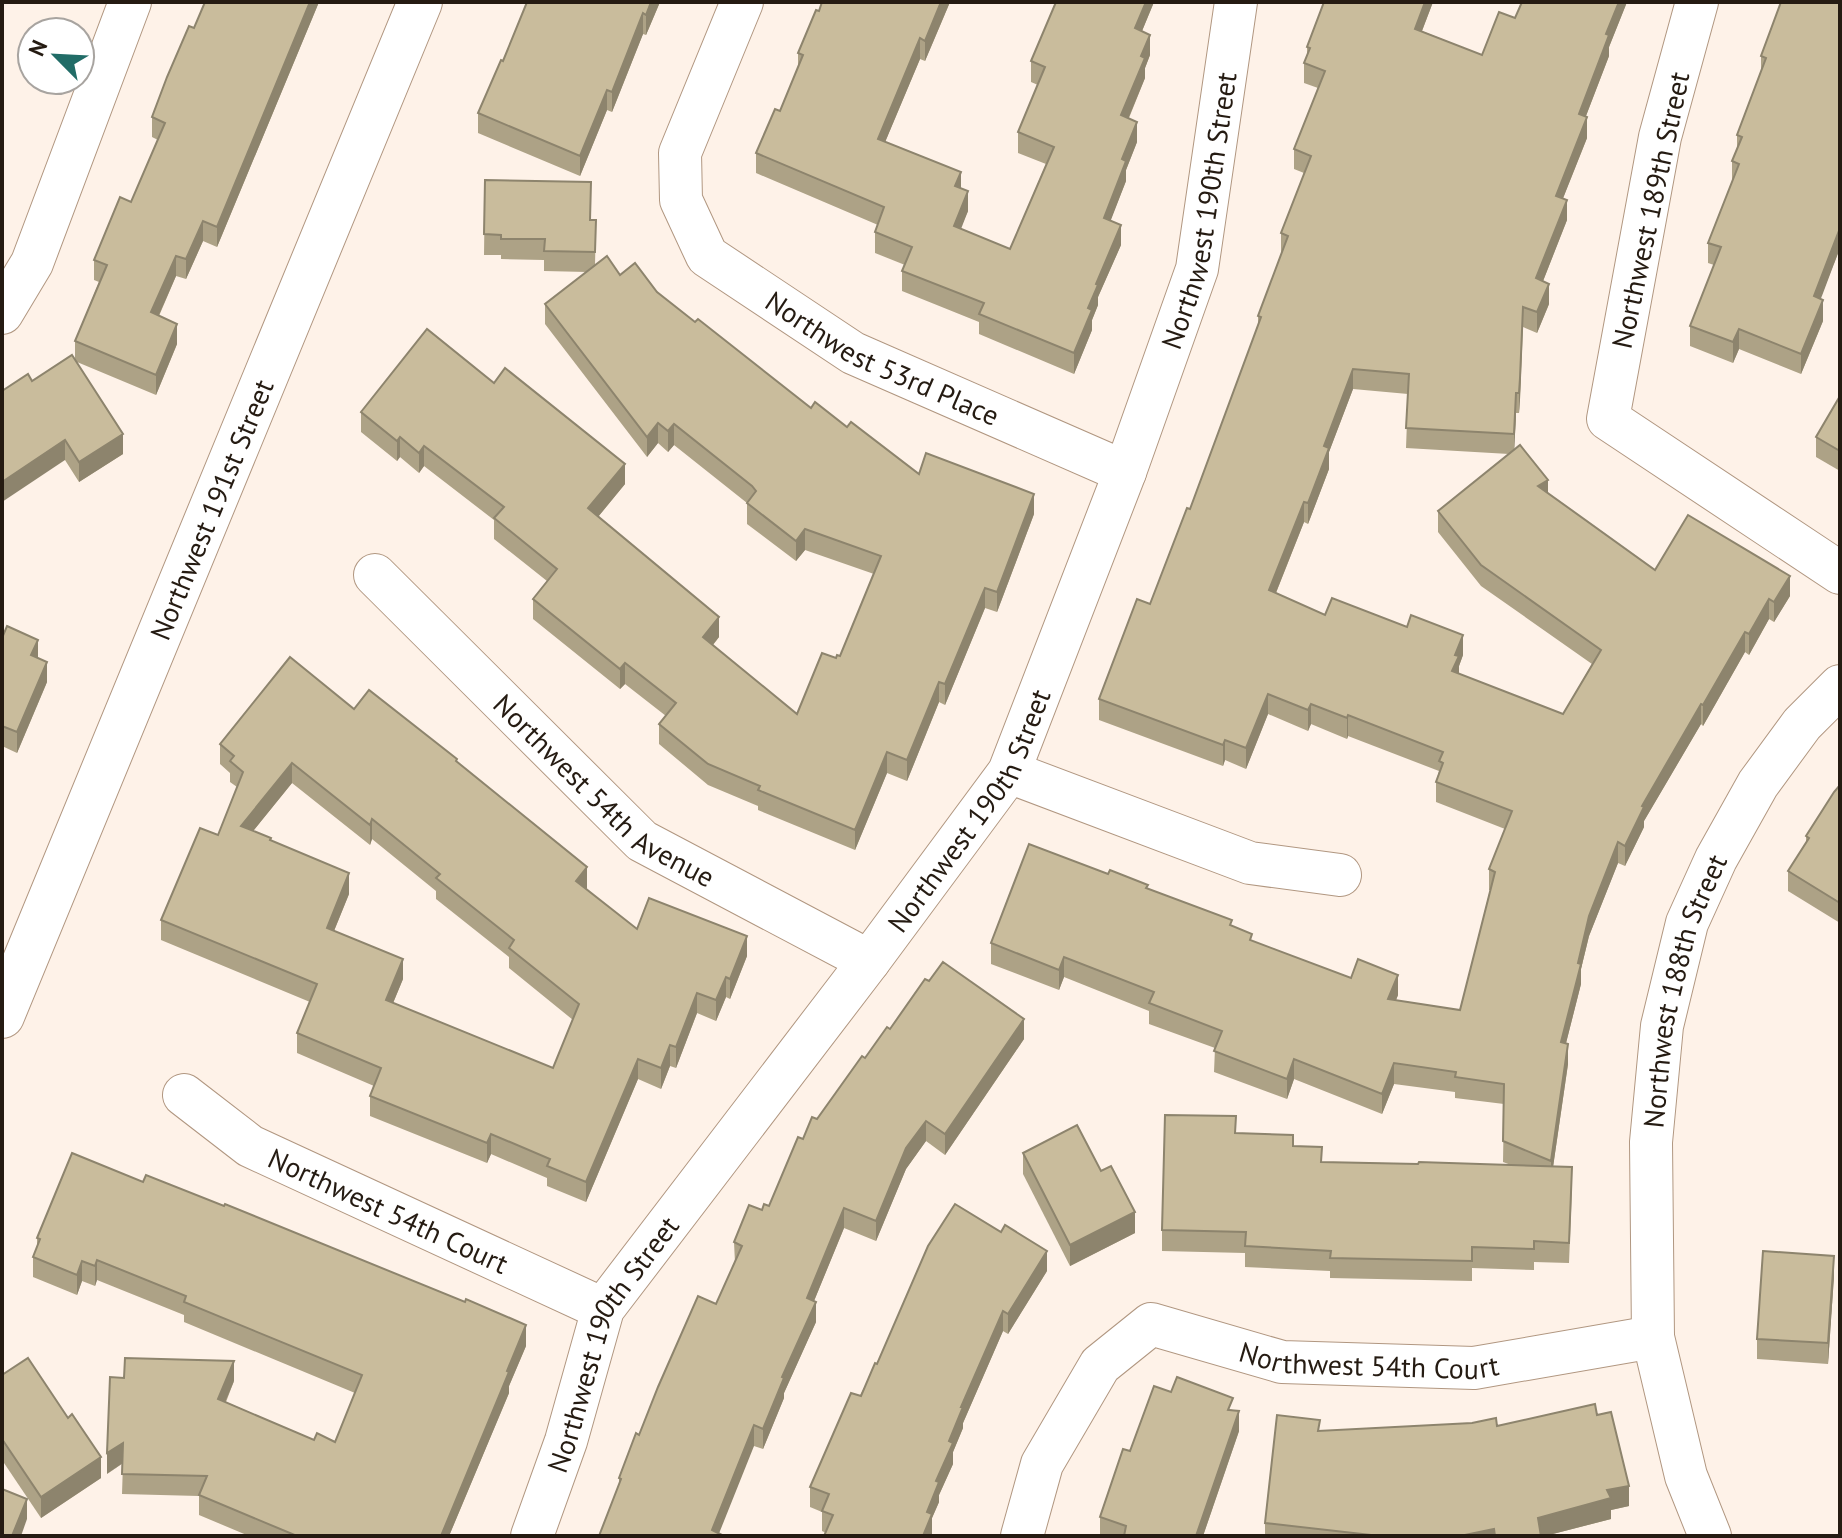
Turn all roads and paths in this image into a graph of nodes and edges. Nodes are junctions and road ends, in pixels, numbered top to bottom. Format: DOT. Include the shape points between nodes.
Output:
graph roads {
  1 [pos="420,2"];
  2 [pos="742,2"];
  3 [pos="1236,2"];
  4 [pos="1697,2"];
  5 [pos="117,5"];
  6 [pos="2,313"];
  7 [pos="1125,472"];
  8 [pos="1840,573"];
  9 [pos="375,575"];
  10 [pos="1840,686"];
  11 [pos="1009,772"];
  12 [pos="1340,875"];
  13 [pos="869,961"];
  14 [pos="2,1016"];
  15 [pos="184,1095"];
  16 [pos="603,1309"];
  17 [pos="1653,1337"];
  18 [pos="532,1536"];
  19 [pos="1022,1536"];
  20 [pos="1710,1536"];
  1 -- 14 [label="street, Northwest 191st Street"];
  2 -- 7 [label="street, Northwest 53rd Place" via="680,153 681,200 707,256 853,353"];
  3 -- 7 [label="street, Northwest 190th Street" via="1197,269"];
  4 -- 8 [label="street, Northwest 189th Street" via="1660,137 1608,419"];
  5 -- 6 [label="street" via="32,263"];
  7 -- 11 [label="street, Northwest 190th Street"];
  9 -- 13 [label="street, Northwest 54th Avenue" via="642,841"];
  10 -- 17 [label="street, Northwest 188th Street" via="1802,724 1758,784 1687,923 1662,1026 1651,1142"];
  11 -- 12 [label="street" via="1250,863"];
  11 -- 13 [label="street, Northwest 190th Street"];
  13 -- 16 [label="street, Northwest 190th Street"];
  15 -- 16 [label="street, Northwest 54th Court" via="250,1146"];
  16 -- 18 [label="street, Northwest 190th Street" via="566,1441"];
  17 -- 19 [label="street, Northwest 54th Court" via="1474,1368 1282,1362 1151,1324 1100,1365 1042,1464"];
  17 -- 20 [label="street, Northwest 188th Street" via="1686,1476"];
}
